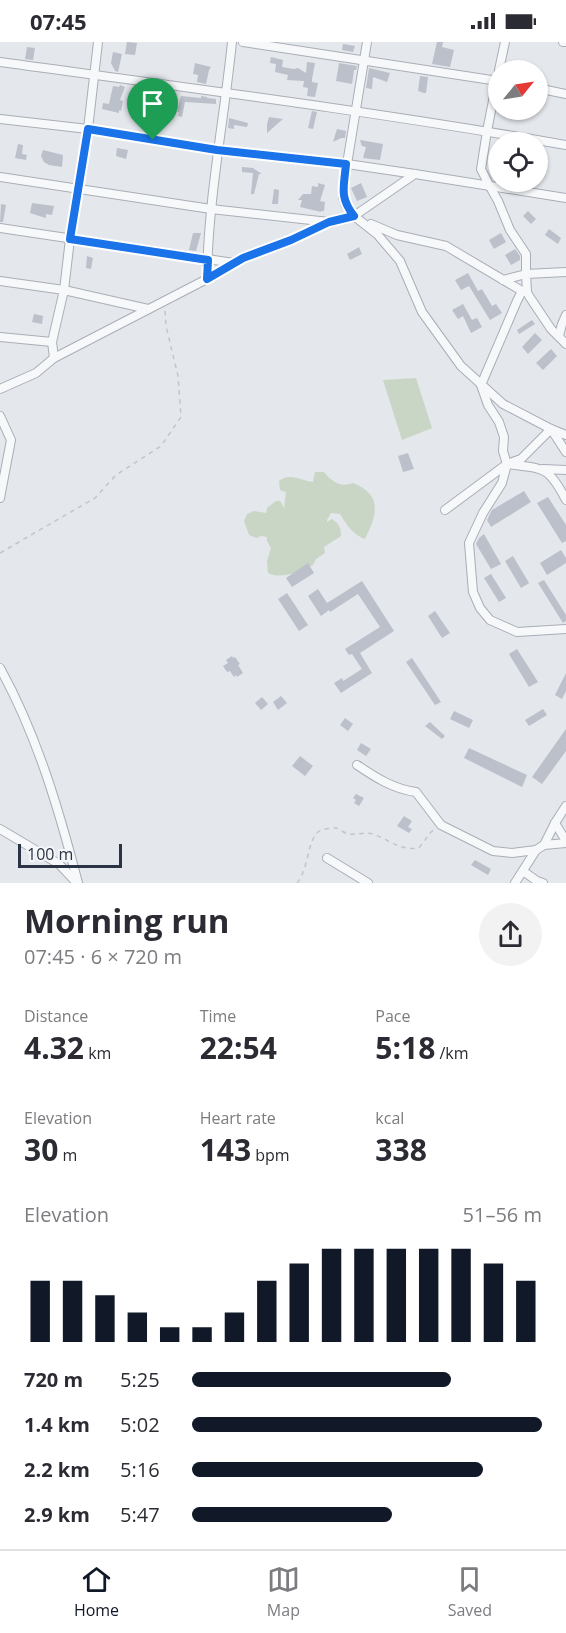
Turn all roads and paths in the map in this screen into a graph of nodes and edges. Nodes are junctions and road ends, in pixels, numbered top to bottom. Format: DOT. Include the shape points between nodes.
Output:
graph roads {
  1 [pos="98,42"];
  2 [pos="232,42"];
  3 [pos="243,42"];
  4 [pos="367,42"];
  5 [pos="505,42"];
  6 [pos="364,60"];
  7 [pos="501,60"];
  8 [pos="0,62"];
  9 [pos="95,75"];
  10 [pos="488,79"];
  11 [pos="548,90"];
  12 [pos="227,93"];
  13 [pos="566,94"];
  14 [pos="356,112"];
  15 [pos="0,119"];
  16 [pos="489,120"];
  17 [pos="88,129"];
  18 [pos="487,131"];
  19 [pos="566,145"];
  20 [pos="217,150"];
  21 [pos="346,164"];
  22 [pos="415,174"];
  23 [pos="0,177"];
  24 [pos="488,183"];
  25 [pos="488,185"];
  26 [pos="79,189"];
  27 [pos="493,192"];
  28 [pos="530,192"];
  29 [pos="566,198"];
  30 [pos="211,209"];
  31 [pos="354,216"];
  32 [pos="329,222"];
  33 [pos="0,228"];
  34 [pos="70,239"];
  35 [pos="208,260"];
  36 [pos="234,263"];
  37 [pos="566,272"];
  38 [pos="526,274"];
  39 [pos="207,279"];
  40 [pos="503,280"];
  41 [pos="0,281"];
  42 [pos="64,290"];
  43 [pos="525,291"];
  44 [pos="165,300"];
  45 [pos="148,309"];
  46 [pos="566,315"];
  47 [pos="559,336"];
  48 [pos="0,337"];
  49 [pos="52,342"];
  50 [pos="566,344"];
  51 [pos="54,358"];
  52 [pos="481,385"];
  53 [pos="0,389"];
  54 [pos="0,416"];
  55 [pos="551,429"];
  56 [pos="566,435"];
  57 [pos="566,452"];
  58 [pos="507,464"];
  59 [pos="543,469"];
  60 [pos="566,470"];
  61 [pos="0,498"];
  62 [pos="566,500"];
  63 [pos="445,510"];
  64 [pos="0,553"];
  65 [pos="566,629"];
  66 [pos="0,668"];
  67 [pos="357,765"];
  68 [pos="566,806"];
  69 [pos="555,823"];
  70 [pos="441,825"];
  71 [pos="0,829"];
  72 [pos="566,842"];
  73 [pos="540,847"];
  74 [pos="327,858"];
  75 [pos="523,871"];
  76 [pos="78,883"];
  77 [pos="297,883"];
  78 [pos="368,883"];
  79 [pos="515,883"];
  80 [pos="543,883"];
  1 -- 9 [label="street"];
  2 -- 12 [label="street"];
  3 -- 6 [label="street"];
  4 -- 6 [label="street"];
  5 -- 7 [label="street"];
  6 -- 10 [label="street"];
  6 -- 14 [label="street"];
  8 -- 9 [label="street"];
  9 -- 12 [label="street"];
  9 -- 17 [label="street"];
  11 -- 13 [label="street"];
  12 -- 14 [label="street"];
  12 -- 20 [label="street"];
  14 -- 18 [label="street"];
  14 -- 21 [label="street"];
  15 -- 17 [label="street"];
  16 -- 18 [label="street"];
  17 -- 20 [label="street"];
  17 -- 26 [label="street"];
  18 -- 19 [label="street"];
  18 -- 24 [label="street" via="482,169"];
  20 -- 21 [label="street"];
  20 -- 30 [label="street"];
  21 -- 22 [label="street"];
  21 -- 31 [label="street" via="343,197"];
  22 -- 25 [label="street"];
  22 -- 31 [label="street"];
  23 -- 26 [label="street"];
  26 -- 30 [label="street"];
  26 -- 34 [label="street"];
  27 -- 38 [label="street" via="526,254"];
  28 -- 29 [label="street"];
  30 -- 32 [label="street"];
  30 -- 35 [label="street"];
  31 -- 32 [label="street"];
  31 -- 40 [label="street" via="387,232 446,246"];
  31 -- 52 [label="street" via="377,234 400,261 422,312 461,366"];
  32 -- 36 [label="street"];
  33 -- 34 [label="street"];
  34 -- 35 [label="street"];
  34 -- 42 [label="street"];
  35 -- 36 [label="street"];
  35 -- 39 [label="street"];
  36 -- 39 [label="street"];
  37 -- 38 [label="street"];
  38 -- 40 [label="street"];
  38 -- 43 [label="street"];
  39 -- 44 [label="street"];
  40 -- 43 [label="street"];
  41 -- 42 [label="street"];
  42 -- 45 [label="street"];
  42 -- 49 [label="street"];
  43 -- 47 [label="street"];
  43 -- 52 [label="street" via="517,301"];
  44 -- 45 [label="street"];
  44 -- 64 [label="path" via="181,417 161,446 116,475 96,498"];
  45 -- 51 [label="street"];
  46 -- 47 [label="street"];
  47 -- 50 [label="street"];
  48 -- 49 [label="street"];
  49 -- 51 [label="street"];
  51 -- 53 [label="street" via="36,373"];
  52 -- 55 [label="street" via="503,404"];
  52 -- 58 [label="street" via="504,437"];
  54 -- 61 [label="street" via="11,440"];
  55 -- 56 [label="street"];
  55 -- 57 [label="street"];
  55 -- 58 [label="street" via="521,459"];
  58 -- 59 [label="street"];
  58 -- 63 [label="street"];
  58 -- 65 [label="street" via="502,483 469,543 473,592 490,620 517,632"];
  59 -- 60 [label="street"];
  59 -- 62 [label="street" via="556,480"];
  66 -- 76 [label="street" via="51,787"];
  67 -- 70 [label="street" via="392,786 416,792"];
  68 -- 69 [label="street"];
  69 -- 72 [label="street"];
  69 -- 73 [label="street"];
  70 -- 73 [label="street" via="493,851 512,853"];
  70 -- 77 [label="path" via="414,849 389,843 372,833 349,834 336,828 318,832"];
  71 -- 76 [label="street" via="59,864"];
  72 -- 73 [label="street"];
  73 -- 75 [label="street"];
  74 -- 78 [label="street"];
  75 -- 79 [label="street"];
  75 -- 80 [label="street"];
}
